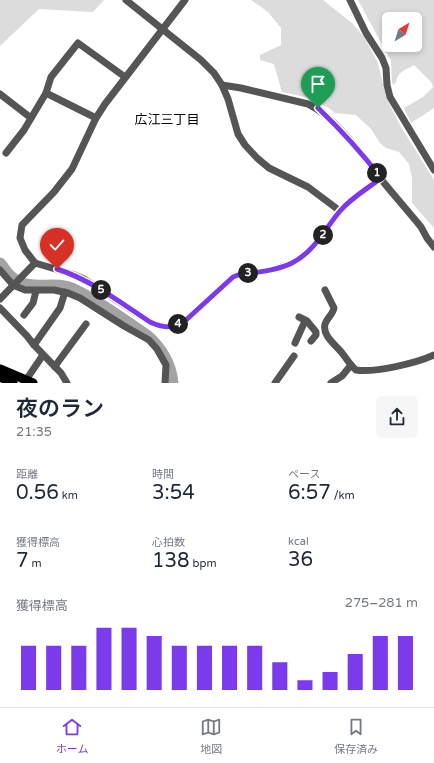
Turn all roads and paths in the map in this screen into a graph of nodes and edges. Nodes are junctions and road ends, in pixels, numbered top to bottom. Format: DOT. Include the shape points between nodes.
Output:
graph roads {
  1 [pos="126,0"];
  2 [pos="185,0"];
  3 [pos="350,0"];
  4 [pos="162,29"];
  5 [pos="125,77"];
  6 [pos="222,85"];
  7 [pos="46,93"];
  8 [pos="0,94"];
  9 [pos="31,118"];
  10 [pos="96,118"];
  11 [pos="6,153"];
  12 [pos="434,170"];
  13 [pos="381,178"];
  14 [pos="340,211"];
  15 [pos="434,247"];
  16 [pos="35,263"];
  17 [pos="0,270"];
  18 [pos="13,285"];
  19 [pos="325,290"];
  20 [pos="36,291"];
  21 [pos="65,292"];
  22 [pos="0,299"];
  23 [pos="0,308"];
  24 [pos="24,315"];
  25 [pos="86,324"];
  26 [pos="326,331"];
  27 [pos="316,332"];
  28 [pos="311,341"];
  29 [pos="295,343"];
  30 [pos="34,345"];
  31 [pos="43,355"];
  32 [pos="434,355"];
  33 [pos="294,356"];
  34 [pos="351,365"];
  35 [pos="55,367"];
  36 [pos="0,369"];
  37 [pos="0,377"];
  38 [pos="30,381"];
  39 [pos="13,383"];
  40 [pos="67,383"];
  41 [pos="165,383"];
  42 [pos="274,383"];
  43 [pos="332,383"];
  1 -- 4 [label="street"];
  2 -- 4 [label="street"];
  3 -- 12 [label="street" via="382,58 390,97"];
  4 -- 5 [label="street"];
  4 -- 6 [label="street" via="201,60"];
  5 -- 7 [label="street" via="78,43 51,77"];
  5 -- 10 [label="street"];
  6 -- 13 [label="street" via="318,108 363,155"];
  6 -- 14 [label="street" via="238,134 245,145 269,168 308,187"];
  7 -- 9 [label="street"];
  7 -- 10 [label="street"];
  8 -- 9 [label="street"];
  9 -- 11 [label="street"];
  10 -- 16 [label="street" via="72,169 22,225 22,244"];
  13 -- 14 [label="street"];
  13 -- 15 [label="street"];
  14 -- 16 [label="street" via="308,252 278,268 233,277 190,317 170,327 150,322 84,279"];
  16 -- 18 [label="street"];
  17 -- 18 [label="street"];
  18 -- 20 [label="street"];
  18 -- 22 [label="street"];
  19 -- 26 [label="street" via="334,308 326,322"];
  20 -- 21 [label="street"];
  20 -- 24 [label="street" via="33,303"];
  21 -- 30 [label="street" via="60,308"];
  21 -- 41 [label="street" via="80,298 149,340 166,365"];
  23 -- 30 [label="street"];
  25 -- 35 [label="street"];
  26 -- 27 [label="street"];
  26 -- 34 [label="street"];
  27 -- 28 [label="street"];
  27 -- 29 [label="street" via="302,319"];
  30 -- 31 [label="street"];
  31 -- 35 [label="street"];
  31 -- 38 [label="street"];
  32 -- 34 [label="street" via="384,368 358,371"];
  33 -- 42 [label="street"];
  34 -- 43 [label="street"];
  35 -- 40 [label="street"];
  36 -- 38 [label="main road"];
  37 -- 39 [label="main road"];
}
